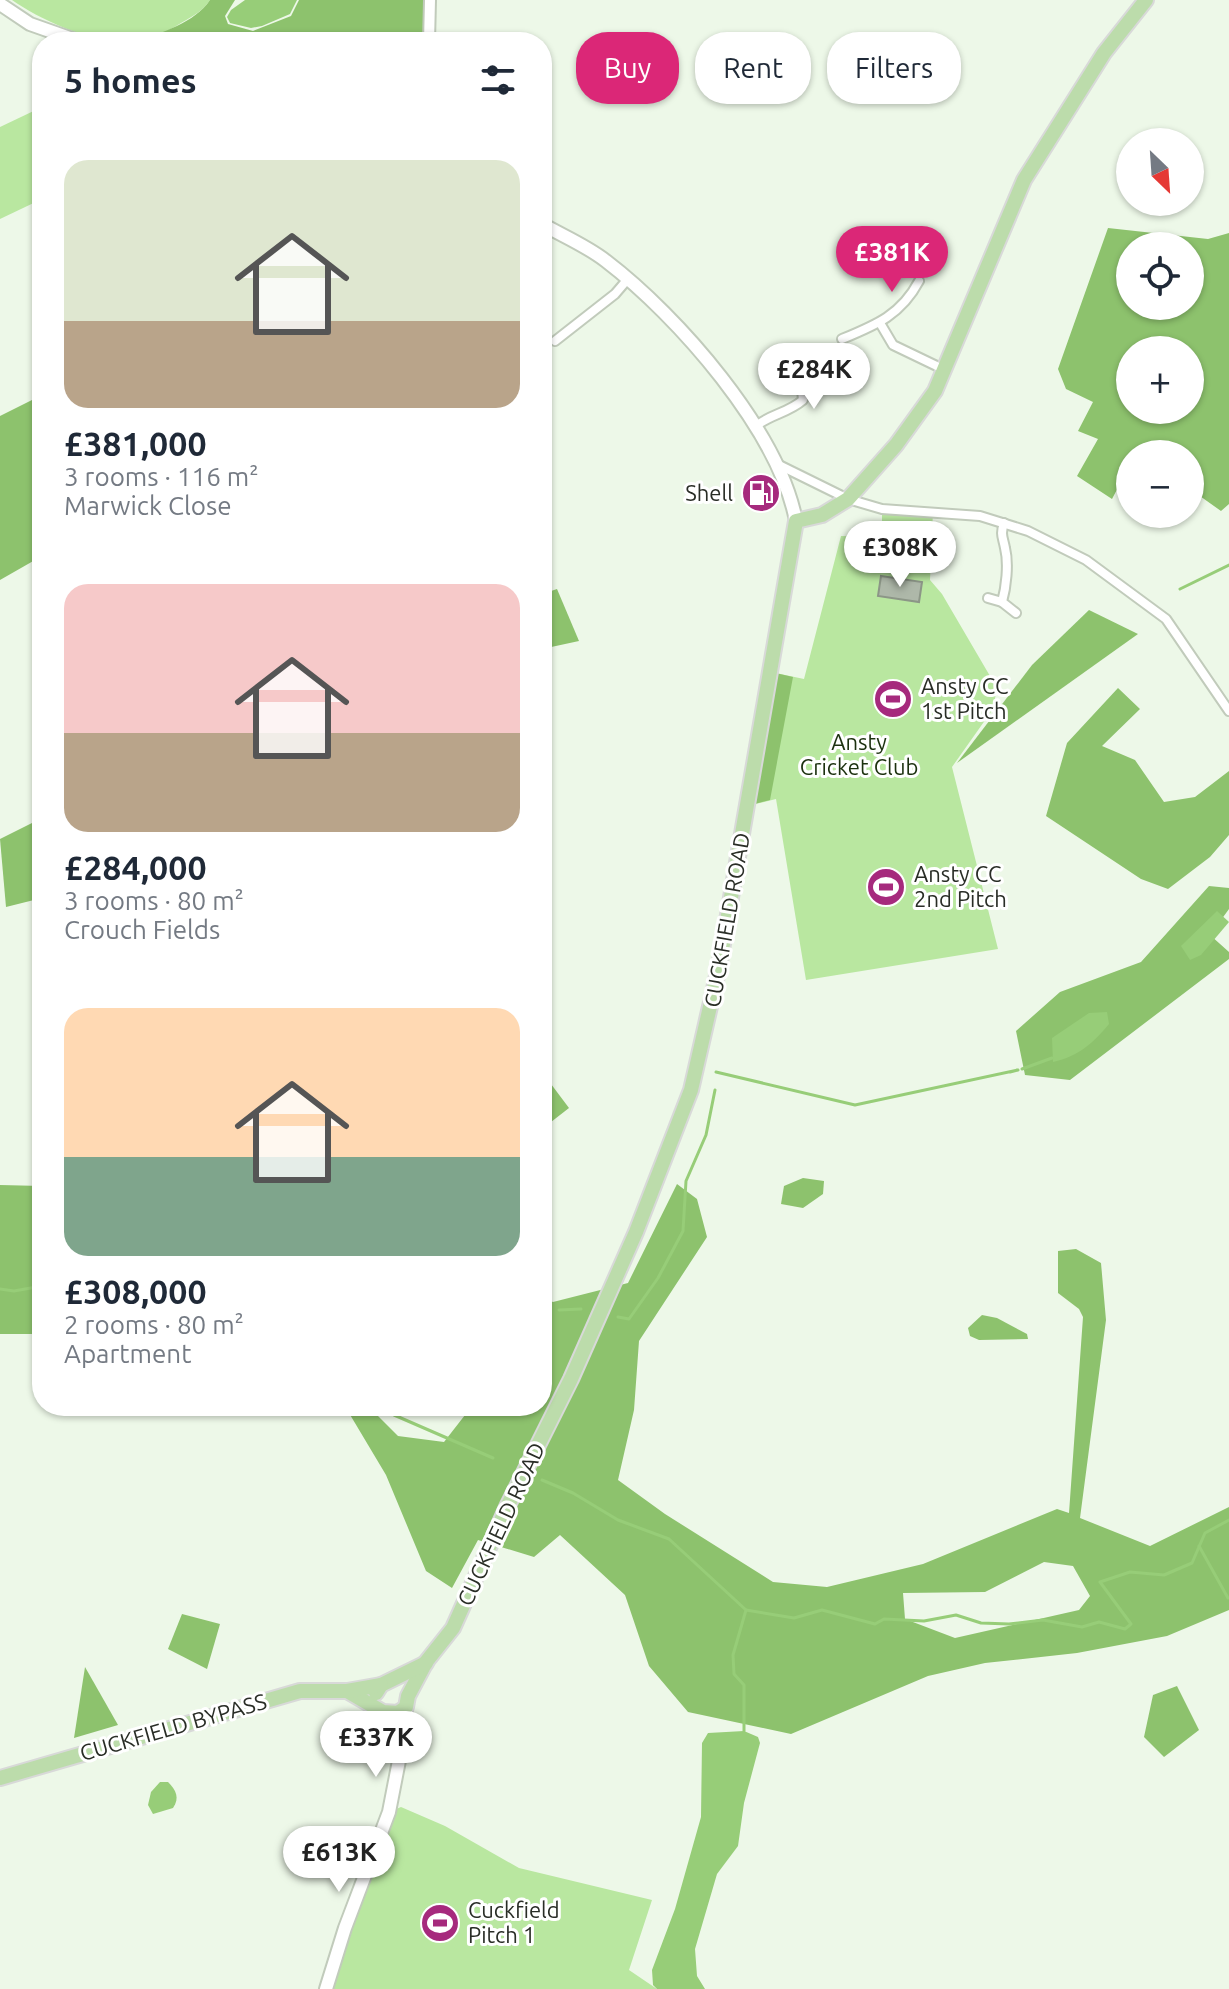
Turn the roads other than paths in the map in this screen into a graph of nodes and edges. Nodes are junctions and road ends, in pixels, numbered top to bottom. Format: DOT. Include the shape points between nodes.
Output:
graph roads {
  1 [pos="430,0"];
  2 [pos="1146,0"];
  3 [pos="0,4"];
  4 [pos="53,32"];
  5 [pos="429,32"];
  6 [pos="552,230"];
  7 [pos="627,280"];
  8 [pos="919,281"];
  9 [pos="880,323"];
  10 [pos="842,339"];
  11 [pos="555,341"];
  12 [pos="804,361"];
  13 [pos="789,369"];
  14 [pos="946,371"];
  15 [pos="777,375"];
  16 [pos="756,426"];
  17 [pos="777,464"];
  18 [pos="848,499"];
  19 [pos="796,521"];
  20 [pos="1004,523"];
  21 [pos="988,598"];
  22 [pos="1002,602"];
  23 [pos="1016,613"];
  24 [pos="1229,711"];
  25 [pos="426,1662"];
  26 [pos="386,1684"];
  27 [pos="347,1691"];
  28 [pos="407,1701"];
  29 [pos="383,1712"];
  30 [pos="399,1750"];
  31 [pos="0,1778"];
  32 [pos="326,1989"];
  1 -- 5 [label="street"];
  2 -- 14 [label="highway" via="1104,53 1024,180"];
  3 -- 4 [label="main road"];
  6 -- 7 [label="main road, CUCKFIELD ROAD" via="605,260"];
  7 -- 11 [label="street"];
  7 -- 16 [label="main road, CUCKFIELD ROAD" via="679,330"];
  8 -- 9 [label="street" via="909,299"];
  9 -- 10 [label="street"];
  9 -- 14 [label="street" via="893,345"];
  12 -- 13 [label="street"];
  13 -- 15 [label="street"];
  13 -- 16 [label="street" via="803,400"];
  14 -- 18 [label="highway" via="896,445"];
  16 -- 17 [label="main road, CUCKFIELD ROAD"];
  17 -- 18 [label="street"];
  17 -- 19 [label="main road, CUCKFIELD ROAD"];
  18 -- 19 [label="highway" via="822,515"];
  18 -- 20 [label="street" via="882,509 980,516"];
  19 -- 25 [label="highway, CUCKFIELD ROAD" via="719,967 691,1090 571,1379 453,1628"];
  20 -- 22 [label="street"];
  20 -- 24 [label="street" via="1086,560 1166,619"];
  21 -- 22 [label="street"];
  22 -- 23 [label="street"];
  25 -- 26 [label="highway, CUCKFIELD ROAD"];
  25 -- 28 [label="highway, CUCKFIELD ROAD"];
  26 -- 27 [label="highway, CUCKFIELD BYPASS"];
  26 -- 28 [label="highway" via="402,1686"];
  26 -- 29 [label="highway" via="375,1699"];
  27 -- 29 [label="highway, CUCKFIELD BYPASS"];
  27 -- 31 [label="highway, CUCKFIELD BYPASS" via="321,1689 276,1697"];
  28 -- 29 [label="highway" via="398,1713"];
  28 -- 30 [label="main road"];
  29 -- 30 [label="main road"];
  30 -- 32 [label="main road" via="389,1812"];
}
